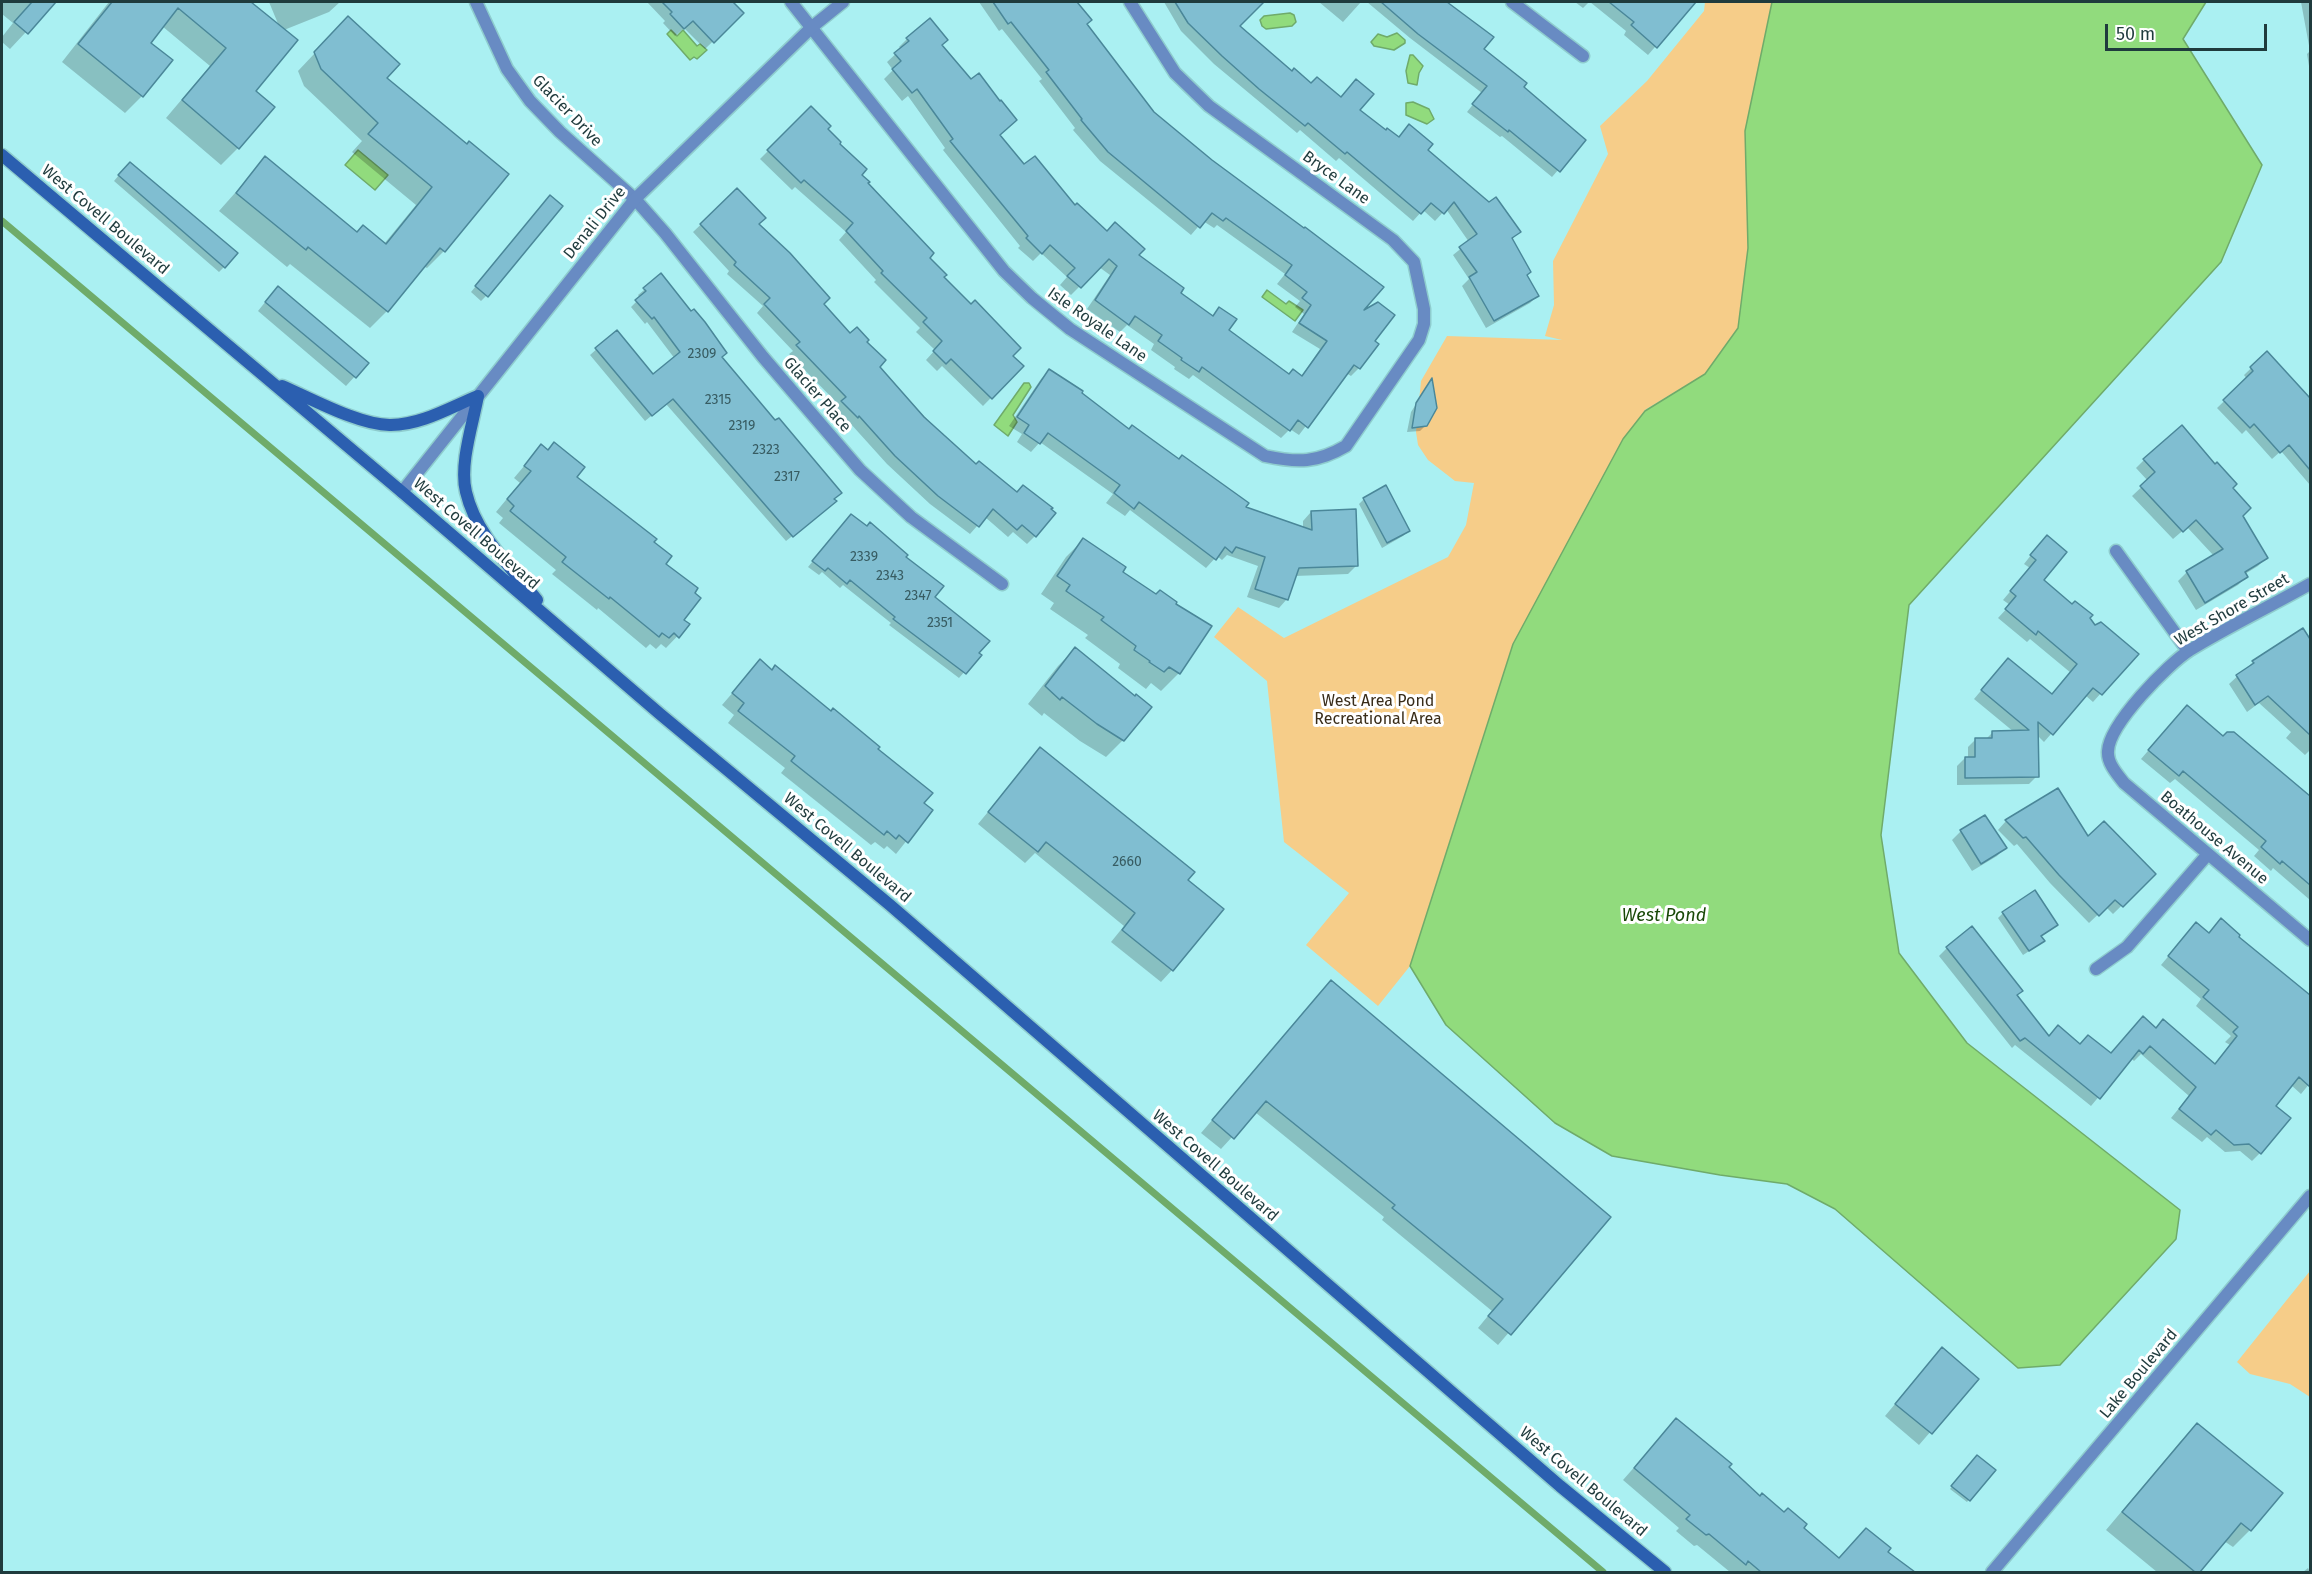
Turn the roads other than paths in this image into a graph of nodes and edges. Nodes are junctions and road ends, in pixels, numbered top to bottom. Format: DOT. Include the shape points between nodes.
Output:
graph roads {
  1 [pos="476,2"];
  2 [pos="791,2"];
  3 [pos="843,2"];
  4 [pos="1130,2"];
  5 [pos="1512,2"];
  6 [pos="812,27"];
  7 [pos="1583,56"];
  8 [pos="2,155"];
  9 [pos="635,199"];
  10 [pos="271,382"];
  11 [pos="478,396"];
  12 [pos="1372,410"];
  13 [pos="402,492"];
  14 [pos="2116,551"];
  15 [pos="1002,584"];
  16 [pos="2310,584"];
  17 [pos="557,625"];
  18 [pos="2188,651"];
  19 [pos="2108,752"];
  20 [pos="2208,854"];
  21 [pos="2310,940"];
  22 [pos="2097,969"];
  23 [pos="2310,1196"];
  24 [pos="1665,1572"];
  25 [pos="1992,1572"];
  1 -- 9 [label="street, Glacier Drive" via="507,69 530,101"];
  2 -- 6 [label="street, Isle Royale Lane"];
  3 -- 6 [label="street, Denali Drive"];
  4 -- 12 [label="street, Bryce Lane" via="1174,73 1192,92 1393,240 1414,262 1424,324 1419,340"];
  5 -- 7 [label="street"];
  6 -- 9 [label="street, Denali Drive"];
  6 -- 12 [label="street, Isle Royale Lane" via="1004,271 1070,329 1265,456 1309,461 1329,456 1346,446"];
  8 -- 10 [label="main road, West Covell Boulevard"];
  9 -- 11 [label="street, Denali Drive"];
  9 -- 15 [label="street, Glacier Place" via="860,470 910,517"];
  10 -- 11 [label="main road" via="360,419 389,425 411,422"];
  10 -- 13 [label="main road, West Covell Boulevard"];
  11 -- 13 [label="street, Denali Drive"];
  11 -- 17 [label="main road" via="465,463 465,491 480,529"];
  13 -- 17 [label="main road, West Covell Boulevard"];
  14 -- 18 [label="street"];
  16 -- 18 [label="street, West Shore Street"];
  17 -- 24 [label="main road, West Covell Boulevard" via="890,905 1560,1486"];
  18 -- 19 [label="street, West Shore Street" via="2120,721"];
  19 -- 20 [label="street, Boathouse Avenue" via="2124,783"];
  20 -- 21 [label="street, Boathouse Avenue"];
  20 -- 22 [label="street" via="2127,947"];
  23 -- 25 [label="street, Lake Boulevard"];
}
